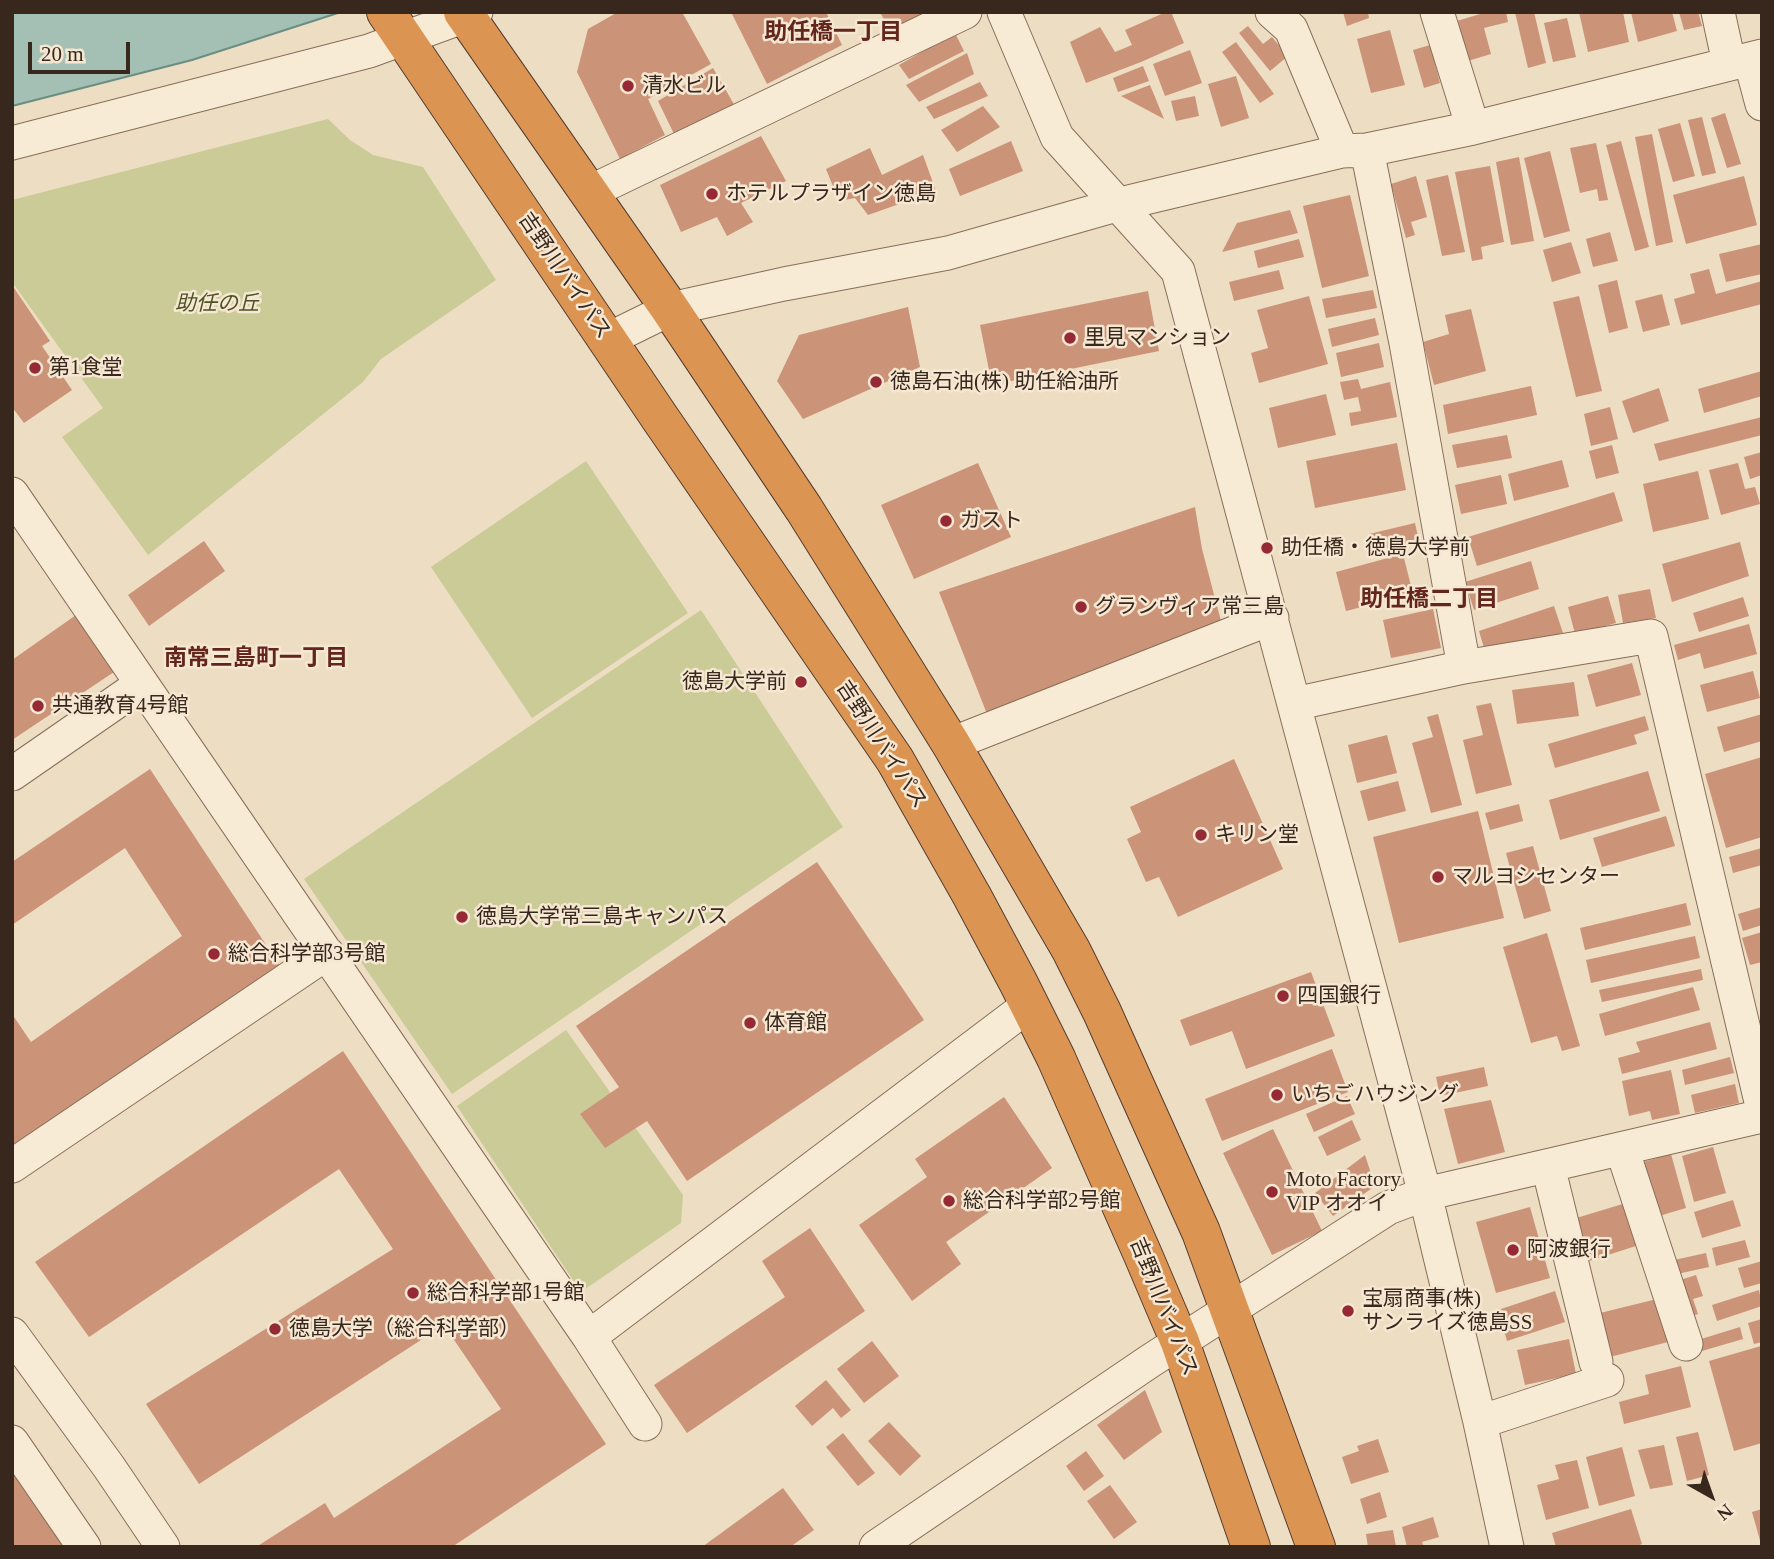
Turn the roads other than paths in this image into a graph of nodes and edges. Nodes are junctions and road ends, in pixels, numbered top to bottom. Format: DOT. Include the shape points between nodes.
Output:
graph roads {
  1 [pos="965,12"];
  2 [pos="1004,12"];
  3 [pos="1272,12"];
  4 [pos="1437,12"];
  5 [pos="1718,12"];
  6 [pos="468,14"];
  7 [pos="395,25"];
  8 [pos="1747,59"];
  9 [pos="1762,104"];
  10 [pos="1473,128"];
  11 [pos="12,143"];
  12 [pos="1354,150"];
  13 [pos="590,192"];
  14 [pos="1120,204"];
  15 [pos="670,309"];
  16 [pos="607,340"];
  17 [pos="12,494"];
  18 [pos="1272,618"];
  19 [pos="1464,667"];
  20 [pos="142,684"];
  21 [pos="1294,704"];
  22 [pos="951,744"];
  23 [pos="12,774"];
  24 [pos="327,953"];
  25 [pos="1029,1005"];
  26 [pos="1762,1106"];
  27 [pos="1762,1116"];
  28 [pos="1622,1149"];
  29 [pos="12,1166"];
  30 [pos="1548,1166"];
  31 [pos="1424,1194"];
  32 [pos="1231,1309"];
  33 [pos="12,1334"];
  34 [pos="589,1337"];
  35 [pos="1180,1342"];
  36 [pos="1686,1344"];
  37 [pos="1480,1422"];
  38 [pos="645,1424"];
  39 [pos="12,1442"];
  40 [pos="84,1547"];
  41 [pos="163,1547"];
  42 [pos="876,1547"];
  43 [pos="1251,1547"];
  44 [pos="1316,1547"];
  45 [pos="1507,1547"];
  1 -- 13 [label="street"];
  2 -- 14 [label="street" via="1058,136"];
  3 -- 12 [label="street" via="1291,29"];
  4 -- 10 [label="street"];
  5 -- 8 [label="street"];
  6 -- 7 [label="street"];
  6 -- 13 [label="highway"];
  7 -- 11 [label="street" via="369,51"];
  7 -- 16 [label="highway, 吉野川バイパス"];
  8 -- 9 [label="street"];
  8 -- 10 [label="street"];
  10 -- 12 [label="street"];
  12 -- 14 [label="street"];
  12 -- 19 [label="street" via="1406,343"];
  13 -- 15 [label="highway"];
  14 -- 15 [label="street" via="948,253"];
  14 -- 18 [label="street" via="1178,271"];
  15 -- 16 [label="street"];
  15 -- 22 [label="highway" via="804,509"];
  16 -- 25 [label="highway, 吉野川バイパス" via="895,760"];
  17 -- 20 [label="street"];
  18 -- 21 [label="street"];
  18 -- 22 [label="street"];
  19 -- 21 [label="street"];
  19 -- 26 [label="street" via="1651,636"];
  20 -- 23 [label="street"];
  20 -- 24 [label="street"];
  21 -- 31 [label="street"];
  22 -- 32 [label="highway" via="1102,1012"];
  24 -- 29 [label="street"];
  24 -- 34 [label="street"];
  25 -- 34 [label="street"];
  25 -- 35 [label="highway, 吉野川バイパス"];
  27 -- 28 [label="street"];
  28 -- 30 [label="street"];
  28 -- 36 [label="street"];
  30 -- 31 [label="street"];
  30 -- 37 [label="street" via="1601,1371"];
  31 -- 32 [label="street" via="1388,1208"];
  31 -- 37 [label="street"];
  32 -- 35 [label="street"];
  32 -- 44 [label="highway"];
  33 -- 41 [label="street"];
  34 -- 38 [label="street"];
  35 -- 42 [label="street"];
  35 -- 43 [label="highway, 吉野川バイパス"];
  37 -- 45 [label="street"];
  39 -- 40 [label="street"];
}
